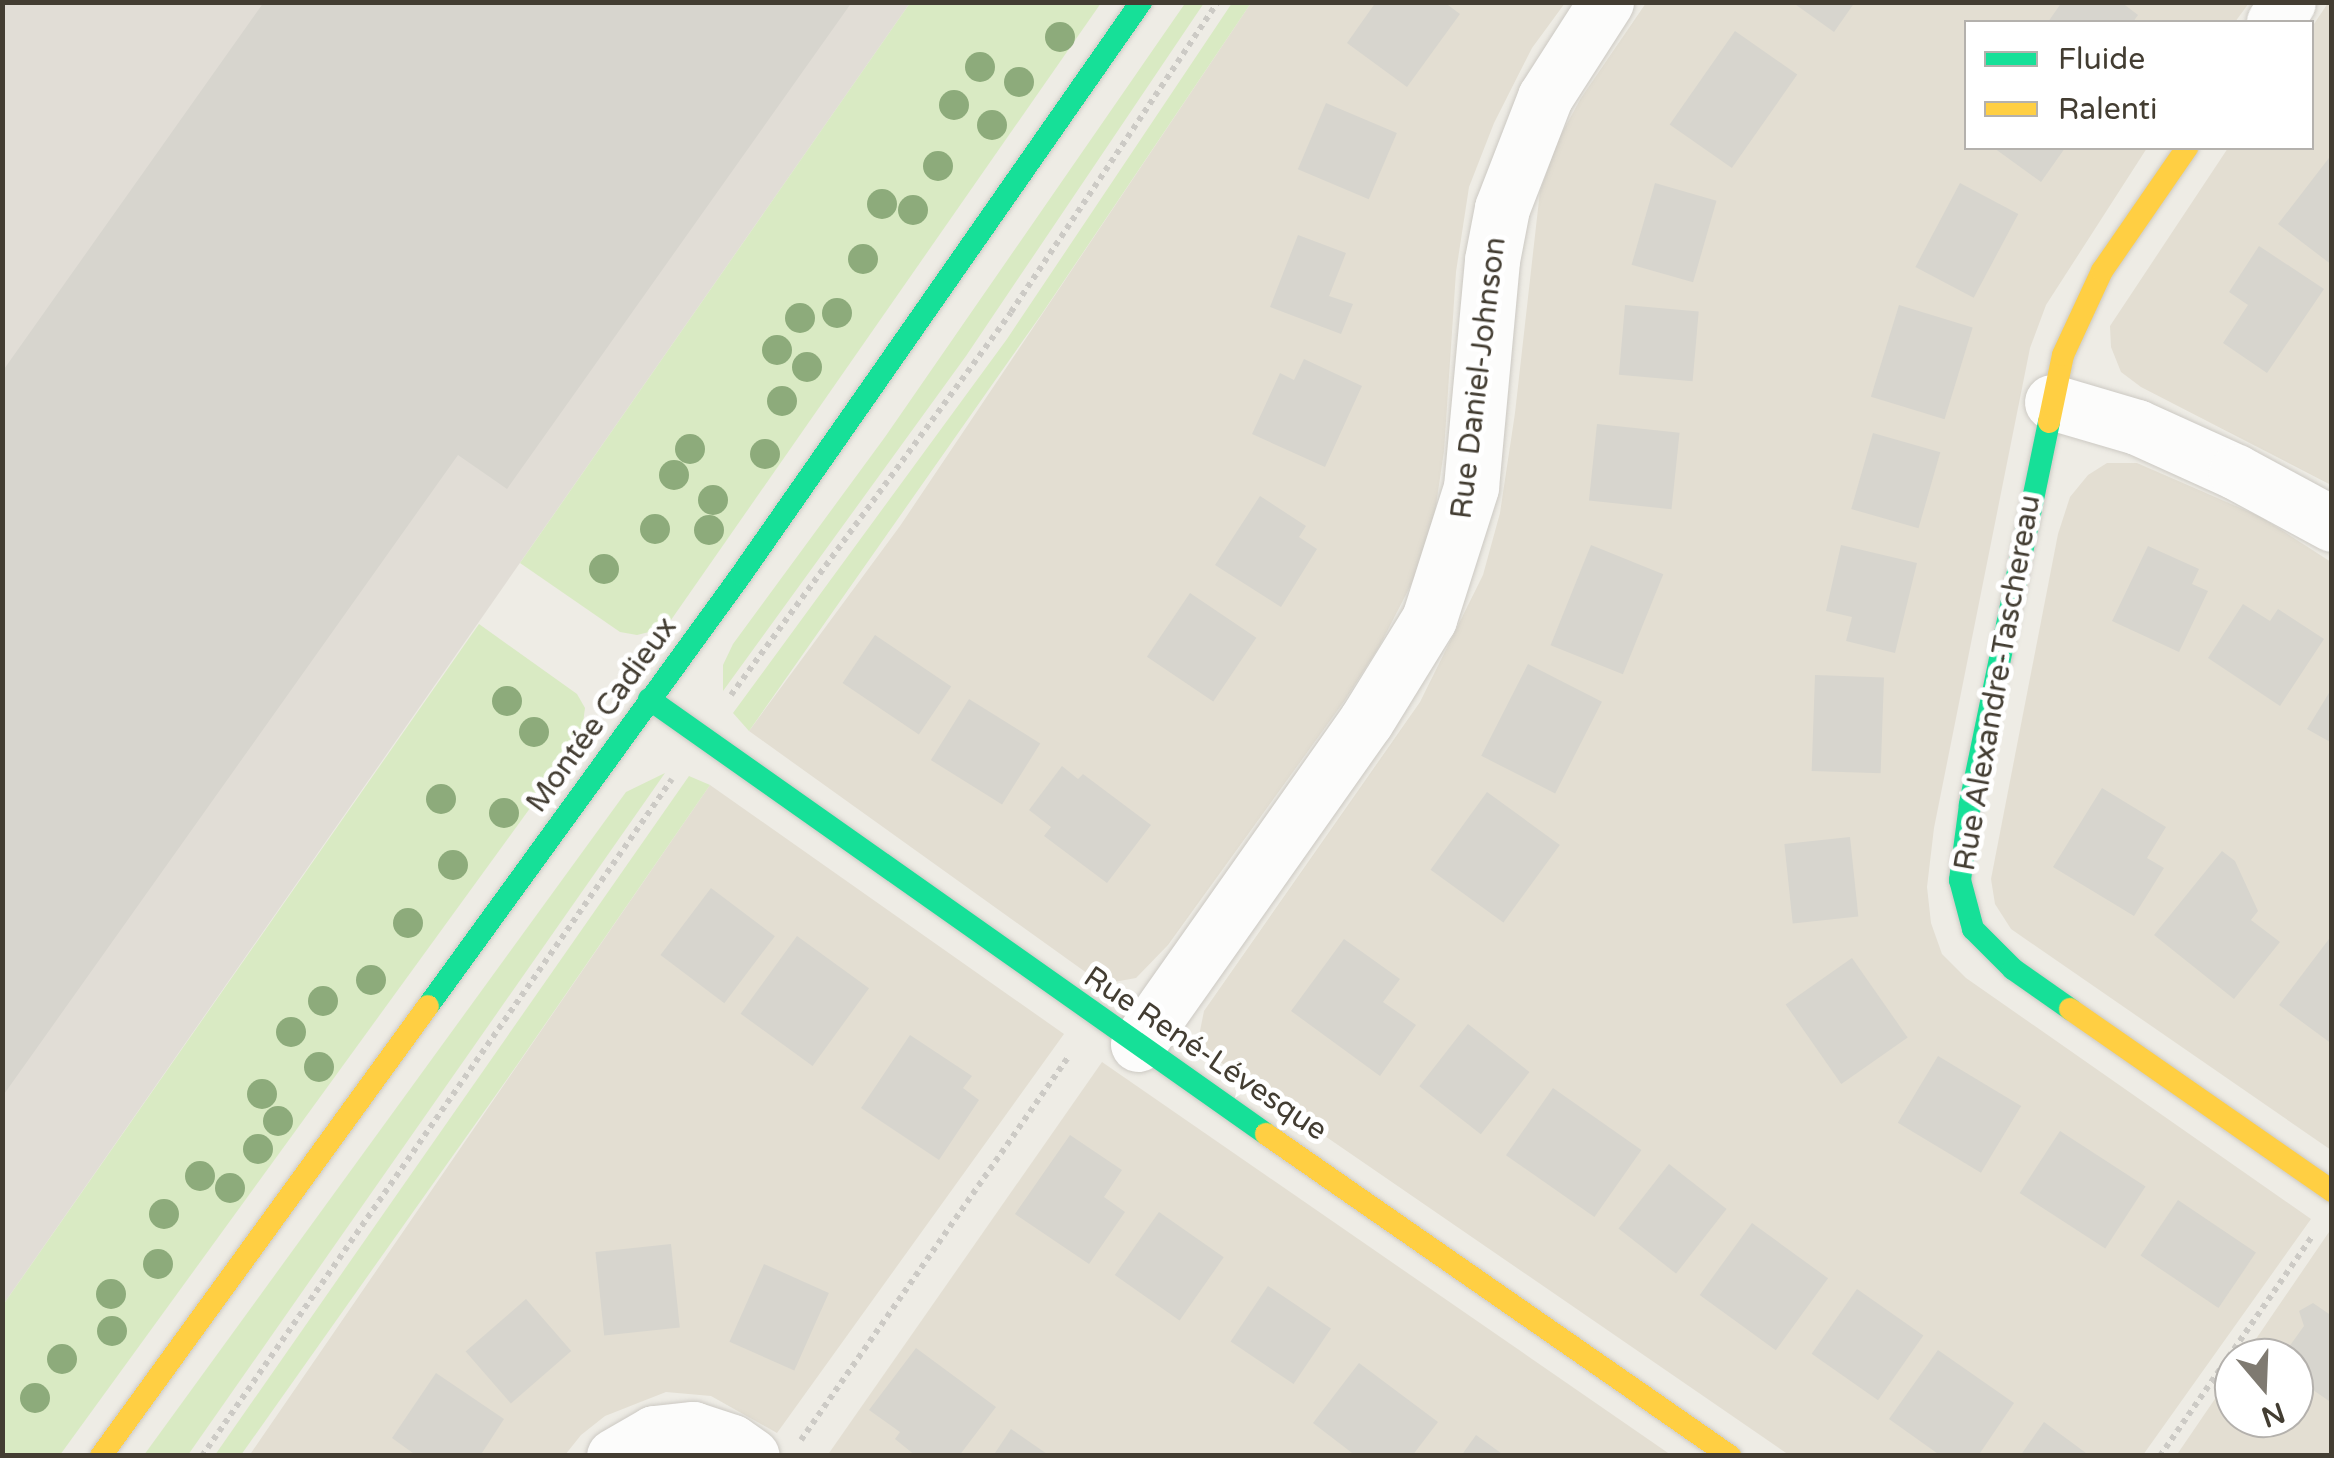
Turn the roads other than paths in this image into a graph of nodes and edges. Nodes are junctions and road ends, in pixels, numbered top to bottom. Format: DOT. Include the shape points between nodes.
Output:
graph roads {
  1 [pos="1141,2"];
  2 [pos="1606,2"];
  3 [pos="2186,150"];
  4 [pos="2052,402"];
  5 [pos="2332,524"];
  6 [pos="649,699"];
  7 [pos="1138,1044"];
  8 [pos="2332,1191"];
  9 [pos="774,1451"];
  10 [pos="102,1456"];
  11 [pos="614,1456"];
  12 [pos="1730,1456"];
  1 -- 6 [label="street, Montée Cadieux"];
  2 -- 7 [label="street, Rue Daniel-Johnson" via="1545,98 1502,208 1470,488 1429,619 1375,707"];
  3 -- 4 [label="street, Rue Alexandre-Taschereau" via="2088,297 2062,355"];
  4 -- 5 [label="street" via="2136,427"];
  4 -- 8 [label="street, Rue Alexandre-Taschereau" via="1962,849 1964,904 1973,929 2013,969"];
  6 -- 7 [label="street, Rue René-Lévesque"];
  6 -- 10 [label="street, Montée Cadieux"];
  7 -- 12 [label="street, Rue René-Lévesque"];
  9 -- 11 [label="street" via="693,1429 654,1433"];
}
